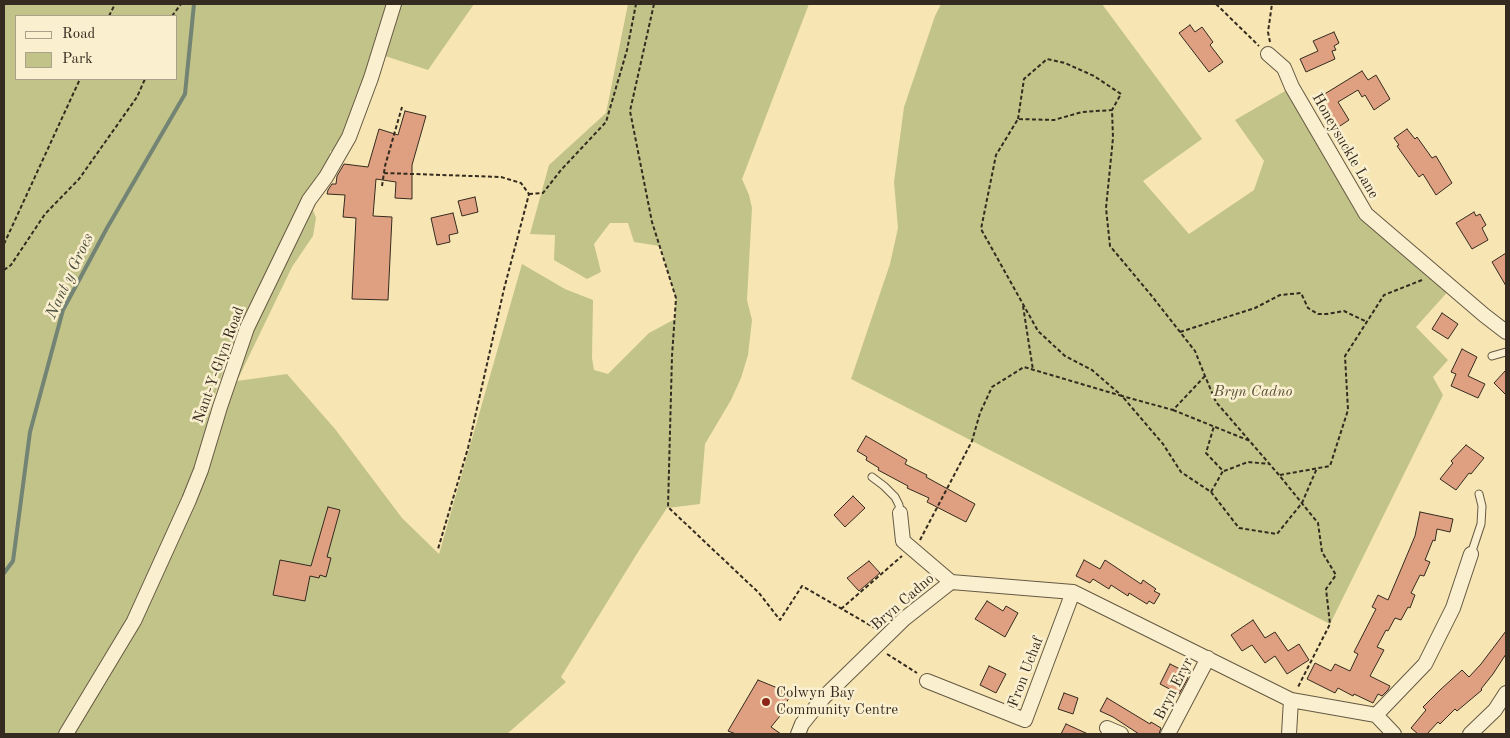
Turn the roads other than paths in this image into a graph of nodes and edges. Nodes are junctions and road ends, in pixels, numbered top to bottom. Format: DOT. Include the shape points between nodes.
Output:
graph roads {
  1 [pos="394,4"];
  2 [pos="1271,57"];
  3 [pos="1506,332"];
  4 [pos="1506,352"];
  5 [pos="1492,356"];
  6 [pos="872,477"];
  7 [pos="1479,494"];
  8 [pos="900,513"];
  9 [pos="1471,554"];
  10 [pos="951,582"];
  11 [pos="1073,592"];
  12 [pos="1208,658"];
  13 [pos="927,680"];
  14 [pos="1506,693"];
  15 [pos="1291,700"];
  16 [pos="1501,714"];
  17 [pos="1376,715"];
  18 [pos="1107,728"];
  19 [pos="66,734"];
  20 [pos="798,734"];
  21 [pos="1121,734"];
  22 [pos="1168,734"];
  23 [pos="1289,734"];
  24 [pos="1394,734"];
  25 [pos="1470,734"];
  1 -- 19 [label="street, Nant-Y-Glyn Road" via="349,137 309,200 247,328 189,500 134,621"];
  2 -- 3 [label="street, Honeysuckle Lane" via="1284,68 1366,214"];
  4 -- 5 [label="lane"];
  6 -- 8 [label="lane" via="895,497"];
  7 -- 9 [label="lane" via="1481,524"];
  8 -- 10 [label="street" via="903,541"];
  9 -- 17 [label="street" via="1453,608 1425,664"];
  10 -- 11 [label="street, Bryn Cadno"];
  10 -- 20 [label="street, Bryn Cadno" via="904,619 823,698"];
  11 -- 12 [label="street, Bryn Cadno"];
  11 -- 13 [label="street, Fron Uchaf" via="1025,720"];
  12 -- 15 [label="street, Bryn Cadno"];
  12 -- 22 [label="street, Bryn Eryr"];
  14 -- 16 [label="street"];
  15 -- 17 [label="street, Bryn Cadno"];
  15 -- 23 [label="street"];
  16 -- 25 [label="street"];
  17 -- 24 [label="street"];
  18 -- 21 [label="street"];
}
